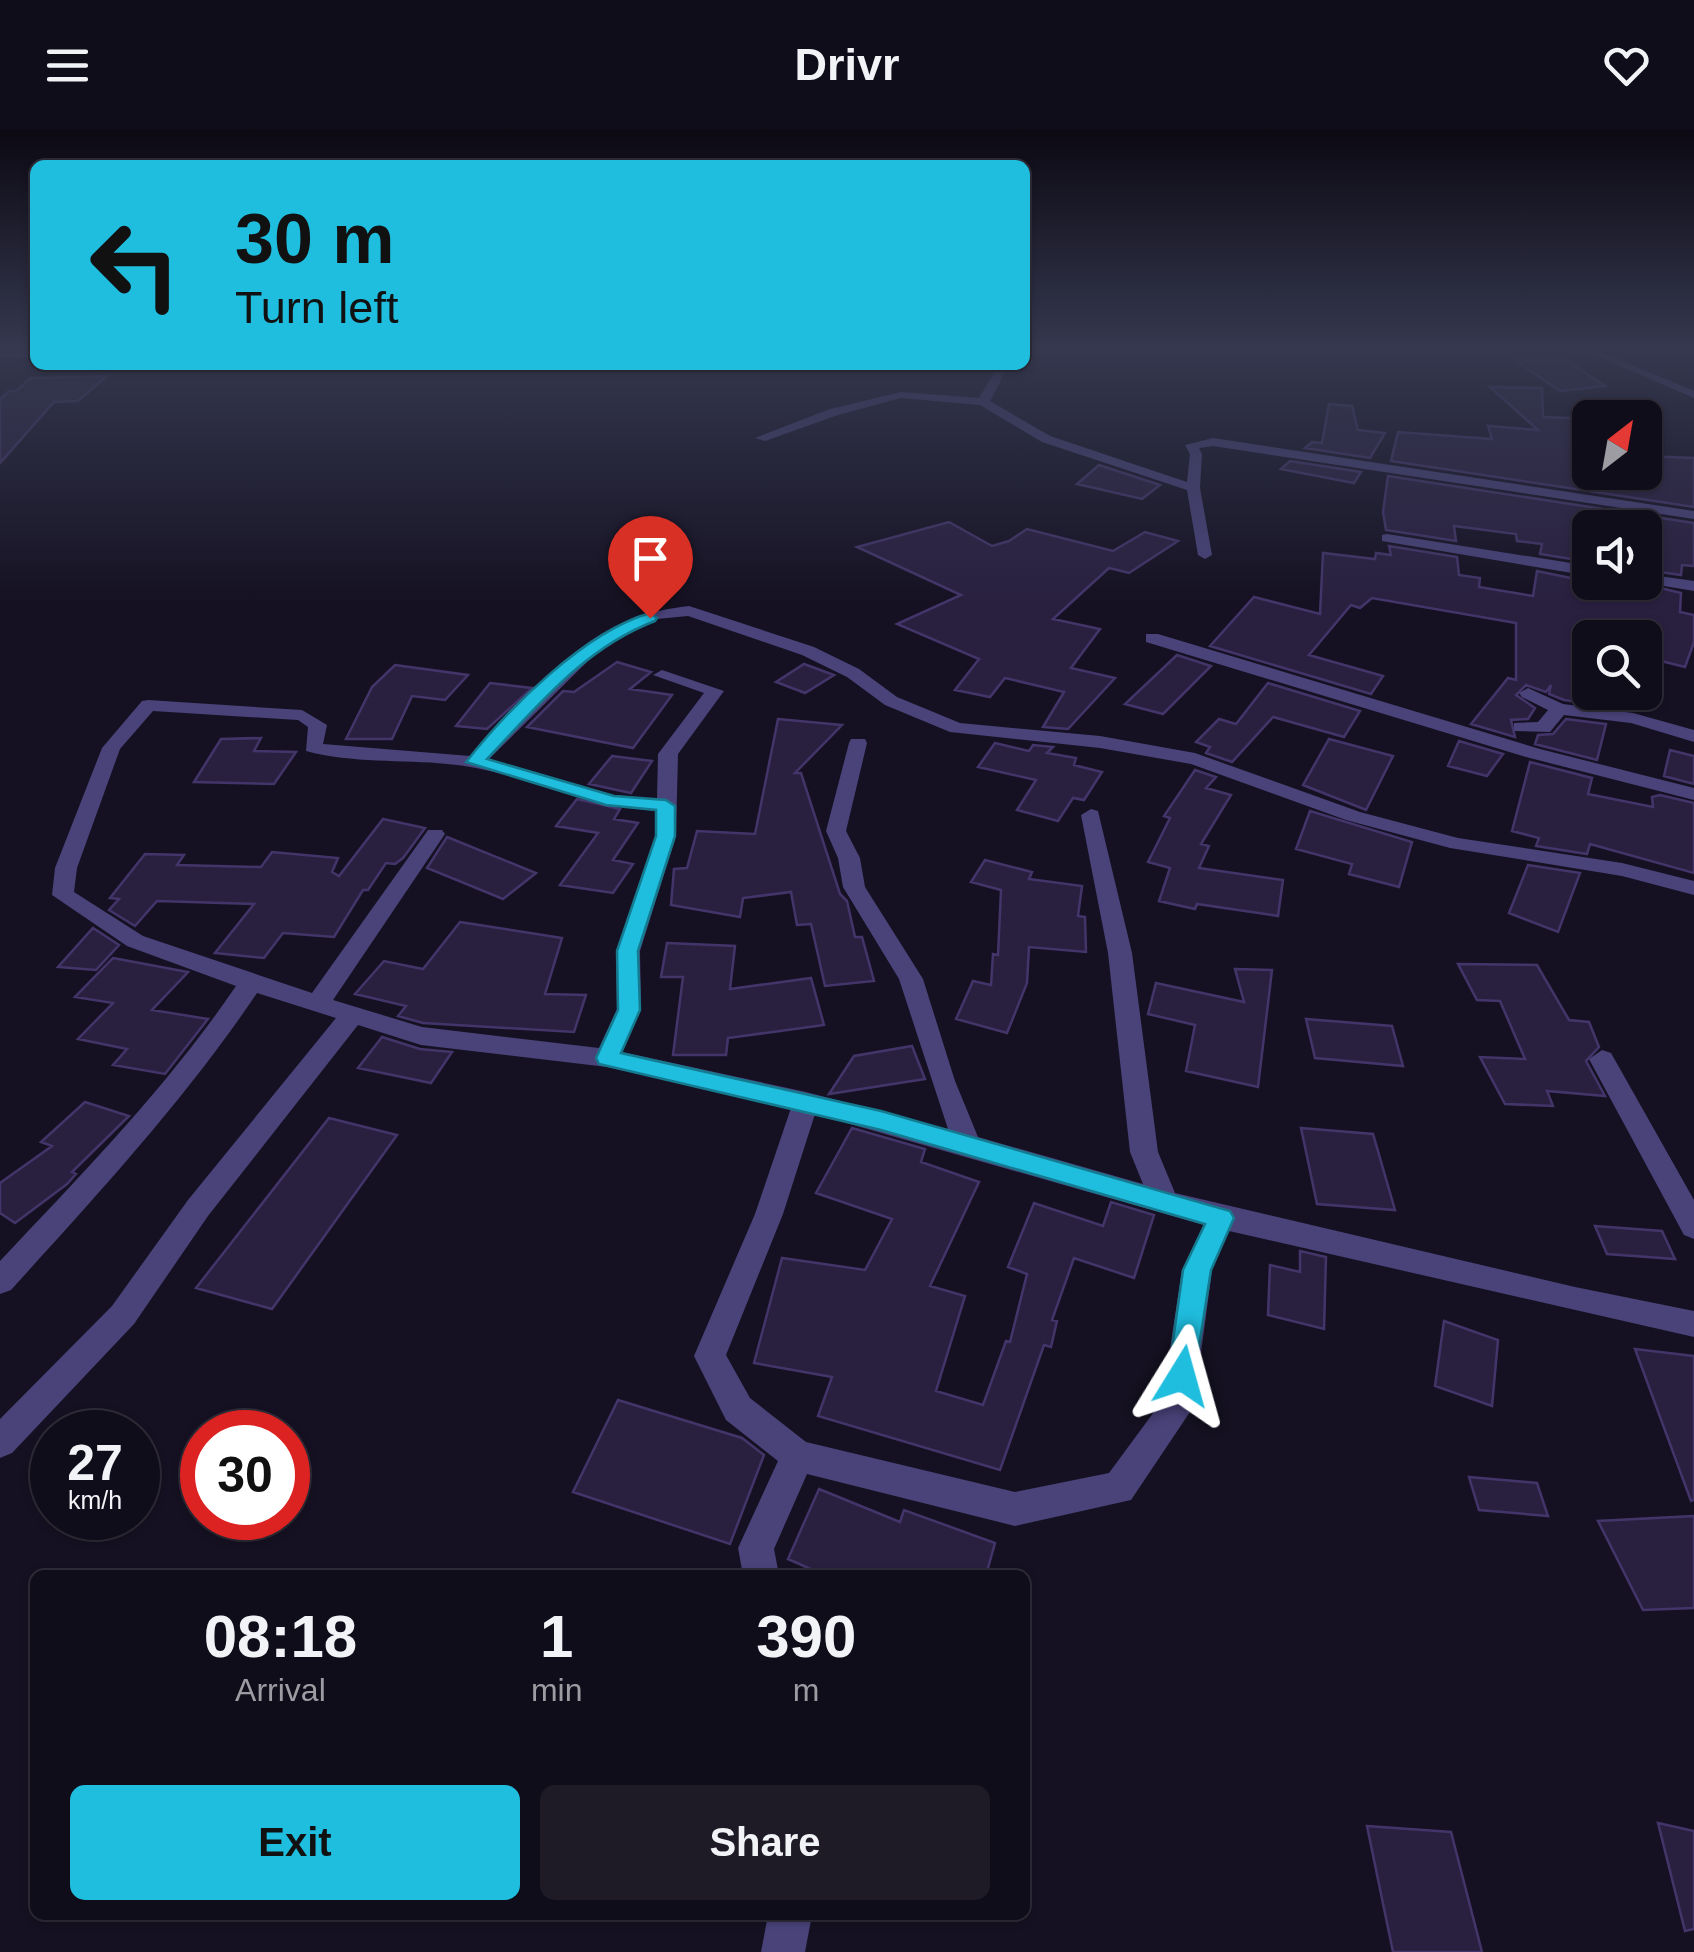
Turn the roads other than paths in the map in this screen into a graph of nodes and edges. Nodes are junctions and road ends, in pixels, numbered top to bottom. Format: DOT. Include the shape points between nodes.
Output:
graph roads {
  1 [pos="771,434"];
  2 [pos="1037,434"];
  3 [pos="760,438"];
  4 [pos="1193,488"];
  5 [pos="1694,514"];
  6 [pos="1386,538"];
  7 [pos="1205,556"];
  8 [pos="1572,567"];
  9 [pos="1662,581"];
  10 [pos="1694,586"];
  11 [pos="1152,638"];
  12 [pos="662,675"];
  13 [pos="1528,693"];
  14 [pos="1559,709"];
  15 [pos="1521,727"];
  16 [pos="1694,736"];
  17 [pos="858,743"];
  18 [pos="475,762"];
  19 [pos="1694,794"];
  20 [pos="666,806"];
  21 [pos="1091,816"];
  22 [pos="435,834"];
  23 [pos="1694,888"];
  24 [pos="251,984"];
  25 [pos="318,1003"];
  26 [pos="351,1016"];
  27 [pos="607,1058"];
  28 [pos="1602,1059"];
  29 [pos="806,1102"];
  30 [pos="968,1146"];
  31 [pos="1164,1202"];
  32 [pos="1221,1218"];
  33 [pos="1694,1227"];
  34 [pos="0,1281"];
  35 [pos="1694,1324"];
  36 [pos="0,1442"];
  37 [pos="798,1456"];
  38 [pos="759,1570"];
  39 [pos="789,1920"];
  40 [pos="783,1952"];
  1 -- 3 [label="street"];
  2 -- 4 [label="street"];
  4 -- 5 [label="street" via="1196,454 1190,445 1212,442"];
  4 -- 7 [label="street"];
  6 -- 8 [label="street"];
  9 -- 10 [label="street"];
  11 -- 19 [label="street" via="1533,753"];
  12 -- 20 [label="street" via="715,691 668,754"];
  13 -- 14 [label="street"];
  14 -- 15 [label="street" via="1543,728"];
  14 -- 16 [label="street" via="1633,718"];
  17 -- 30 [label="street" via="836,830 854,886 911,979"];
  18 -- 20 [label="street" via="613,801"];
  18 -- 23 [label="street" via="580,655 623,628 673,610 690,611 808,652 892,701 957,728 1194,759 1306,801 1456,844"];
  18 -- 24 [label="street" via="339,754 313,747 318,725 302,716 148,705 110,748 66,868 64,895 135,941"];
  20 -- 27 [label="street" via="666,836 628,951 629,1010"];
  21 -- 31 [label="street" via="1120,954 1144,1152"];
  22 -- 25 [label="street"];
  24 -- 25 [label="street"];
  24 -- 34 [label="street" via="110,1162"];
  25 -- 26 [label="street"];
  26 -- 27 [label="street" via="420,1036"];
  26 -- 36 [label="street" via="122,1315"];
  27 -- 29 [label="street"];
  28 -- 33 [label="street"];
  29 -- 30 [label="street"];
  29 -- 37 [label="street" via="710,1356 738,1409"];
  30 -- 31 [label="street"];
  31 -- 32 [label="street"];
  32 -- 35 [label="street" via="1596,1308"];
  32 -- 37 [label="street" via="1197,1270 1178,1406 1119,1488 1015,1509"];
  37 -- 38 [label="street" via="756,1548"];
  39 -- 40 [label="street"];
}
